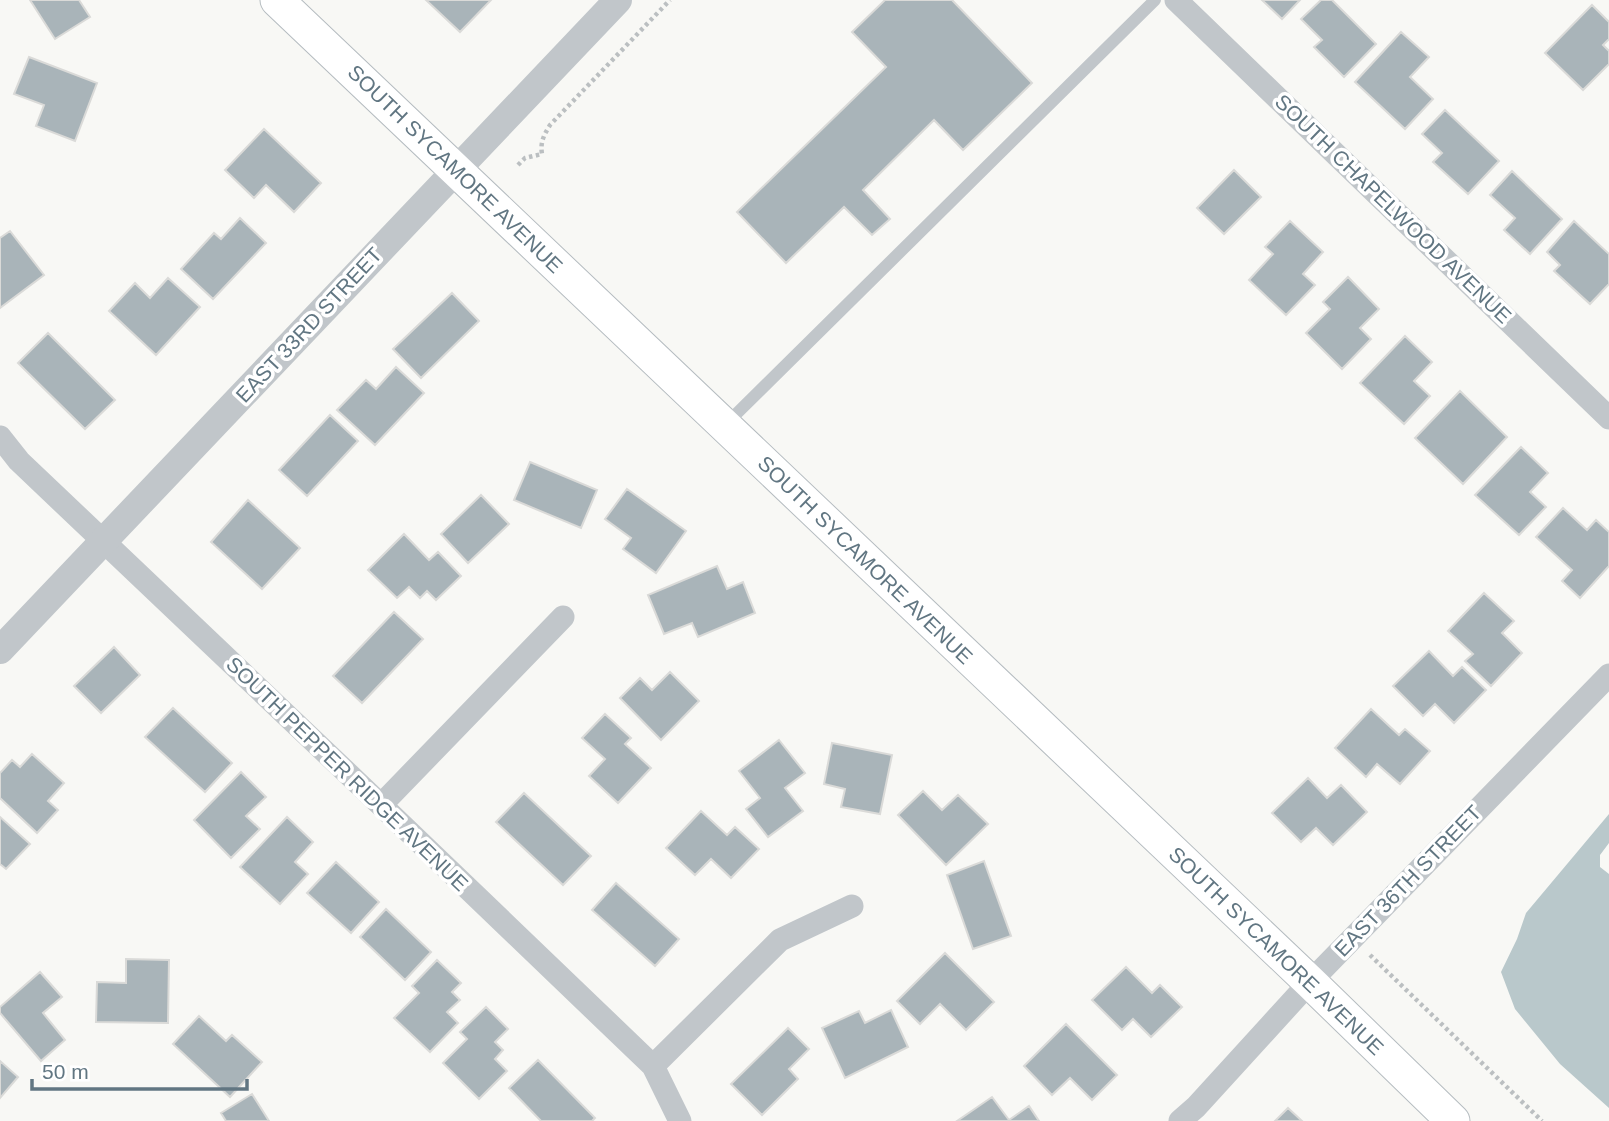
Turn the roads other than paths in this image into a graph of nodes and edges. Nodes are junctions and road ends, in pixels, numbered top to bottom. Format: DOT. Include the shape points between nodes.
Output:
graph roads {
  1 [pos="278,0"];
  2 [pos="618,0"];
  3 [pos="1155,0"];
  4 [pos="1176,0"];
  5 [pos="455,171"];
  6 [pos="1609,418"];
  7 [pos="724,426"];
  8 [pos="0,437"];
  9 [pos="103,542"];
  10 [pos="563,617"];
  11 [pos="0,650"];
  12 [pos="1609,675"];
  13 [pos="381,805"];
  14 [pos="852,906"];
  15 [pos="1310,982"];
  16 [pos="653,1066"];
  17 [pos="680,1121"];
  18 [pos="1180,1121"];
  19 [pos="1453,1121"];
  1 -- 5 [label="main road, SOUTH SYCAMORE AVENUE"];
  2 -- 5 [label="street, EAST 33RD STREET"];
  3 -- 7 [label="lane"];
  4 -- 6 [label="street, SOUTH CHAPELWOOD AVENUE"];
  5 -- 7 [label="main road, SOUTH SYCAMORE AVENUE"];
  5 -- 9 [label="street, EAST 33RD STREET"];
  7 -- 15 [label="main road, SOUTH SYCAMORE AVENUE"];
  8 -- 9 [label="street, SOUTH PEPPER RIDGE AVENUE"];
  9 -- 11 [label="street, EAST 33RD STREET"];
  9 -- 13 [label="street, SOUTH PEPPER RIDGE AVENUE"];
  10 -- 13 [label="street"];
  12 -- 15 [label="street, EAST 36TH STREET"];
  13 -- 16 [label="street, SOUTH PEPPER RIDGE AVENUE"];
  14 -- 16 [label="street" via="780,940"];
  15 -- 18 [label="street, EAST 36TH STREET"];
  15 -- 19 [label="main road, SOUTH SYCAMORE AVENUE"];
  16 -- 17 [label="street, SOUTH PEPPER RIDGE AVENUE"];
}
